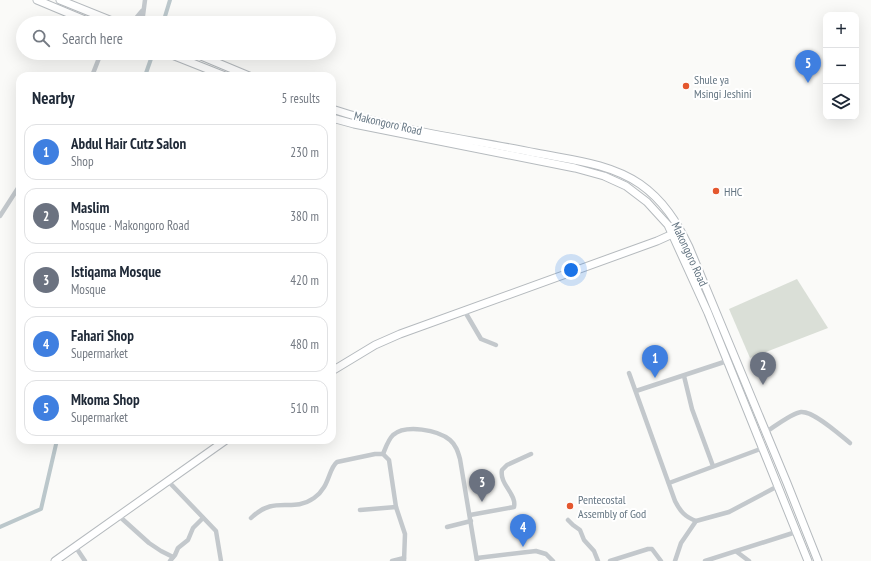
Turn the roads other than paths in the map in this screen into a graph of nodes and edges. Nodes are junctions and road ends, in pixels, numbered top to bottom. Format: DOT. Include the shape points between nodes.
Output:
graph roads {
  1 [pos="37,0"];
  2 [pos="60,0"];
  3 [pos="145,0"];
  4 [pos="144,8"];
  5 [pos="75,16"];
  6 [pos="100,16"];
  7 [pos="139,16"];
  8 [pos="143,16"];
  9 [pos="98,60"];
  10 [pos="185,60"];
  11 [pos="211,60"];
  12 [pos="94,72"];
  13 [pos="215,72"];
  14 [pos="239,72"];
  15 [pos="336,110"];
  16 [pos="336,119"];
  17 [pos="16,191"];
  18 [pos="0,216"];
  19 [pos="681,230"];
  20 [pos="673,234"];
  21 [pos="464,310"];
  22 [pos="496,345"];
  23 [pos="727,361"];
  24 [pos="336,369"];
  25 [pos="629,373"];
  26 [pos="684,376"];
  27 [pos="636,391"];
  28 [pos="766,432"];
  29 [pos="850,443"];
  30 [pos="220,444"];
  31 [pos="763,448"];
  32 [pos="383,454"];
  33 [pos="531,454"];
  34 [pos="713,466"];
  35 [pos="168,481"];
  36 [pos="669,483"];
  37 [pos="778,486"];
  38 [pos="396,507"];
  39 [pos="360,510"];
  40 [pos="470,515"];
  41 [pos="119,516"];
  42 [pos="203,518"];
  43 [pos="251,518"];
  44 [pos="568,520"];
  45 [pos="471,521"];
  46 [pos="696,521"];
  47 [pos="447,527"];
  48 [pos="796,532"];
  49 [pos="76,546"];
  50 [pos="737,552"];
  51 [pos="171,559"];
  52 [pos="477,559"];
  53 [pos="404,560"];
  54 [pos="55,561"];
  55 [pos="85,561"];
  56 [pos="221,561"];
  57 [pos="392,561"];
  58 [pos="553,561"];
  59 [pos="598,561"];
  60 [pos="610,561"];
  61 [pos="661,561"];
  62 [pos="675,561"];
  63 [pos="705,561"];
  64 [pos="749,561"];
  65 [pos="808,561"];
  66 [pos="818,561"];
  1 -- 5 [label="main road"];
  2 -- 6 [label="main road"];
  3 -- 4 [label="street"];
  4 -- 7 [label="street"];
  4 -- 8 [label="street"];
  9 -- 12 [label="street"];
  10 -- 13 [label="main road"];
  11 -- 14 [label="main road"];
  15 -- 19 [label="main road, Makongoro Road" via="404,127 606,168 630,178 662,202"];
  16 -- 20 [label="main road, Makongoro Road" via="604,176 626,186 643,198 662,216"];
  17 -- 18 [label="street"];
  19 -- 20 [label="main road"];
  19 -- 28 [label="main road, Makongoro Road"];
  20 -- 21 [label="main road"];
  20 -- 23 [label="main road, Makongoro Road"];
  21 -- 22 [label="street" via="481,339"];
  21 -- 24 [label="main road" via="375,345"];
  23 -- 26 [label="street"];
  23 -- 31 [label="main road, Makongoro Road"];
  25 -- 27 [label="street"];
  26 -- 27 [label="street"];
  26 -- 34 [label="street" via="692,409"];
  27 -- 36 [label="street"];
  28 -- 29 [label="street" via="797,413 806,413"];
  28 -- 66 [label="main road, Makongoro Road"];
  30 -- 35 [label="main road"];
  31 -- 34 [label="street"];
  31 -- 37 [label="main road, Makongoro Road"];
  32 -- 38 [label="street" via="389,460"];
  32 -- 40 [label="street" via="389,439 400,431 424,430 446,437 455,445 460,459"];
  32 -- 43 [label="street" via="337,462 326,486 314,498 299,504 266,506"];
  33 -- 40 [label="street" via="502,470 502,480 514,501 514,507"];
  34 -- 36 [label="street"];
  35 -- 41 [label="main road"];
  35 -- 42 [label="street"];
  36 -- 46 [label="street" via="679,510 687,518"];
  37 -- 46 [label="street" via="736,508"];
  37 -- 48 [label="main road, Makongoro Road"];
  38 -- 39 [label="street"];
  38 -- 53 [label="street" via="405,534"];
  40 -- 45 [label="street"];
  41 -- 49 [label="main road"];
  41 -- 51 [label="street" via="149,544"];
  42 -- 51 [label="street"];
  42 -- 56 [label="street" via="216,531"];
  44 -- 59 [label="street" via="580,530"];
  45 -- 47 [label="street"];
  45 -- 52 [label="street"];
  46 -- 62 [label="street" via="681,543"];
  48 -- 50 [label="street"];
  48 -- 65 [label="main road, Makongoro Road"];
  49 -- 54 [label="main road"];
  49 -- 55 [label="street"];
  50 -- 63 [label="street"];
  50 -- 64 [label="street"];
  52 -- 58 [label="street" via="536,551 546,554"];
  53 -- 57 [label="street"];
  60 -- 61 [label="street" via="648,549"];
}
